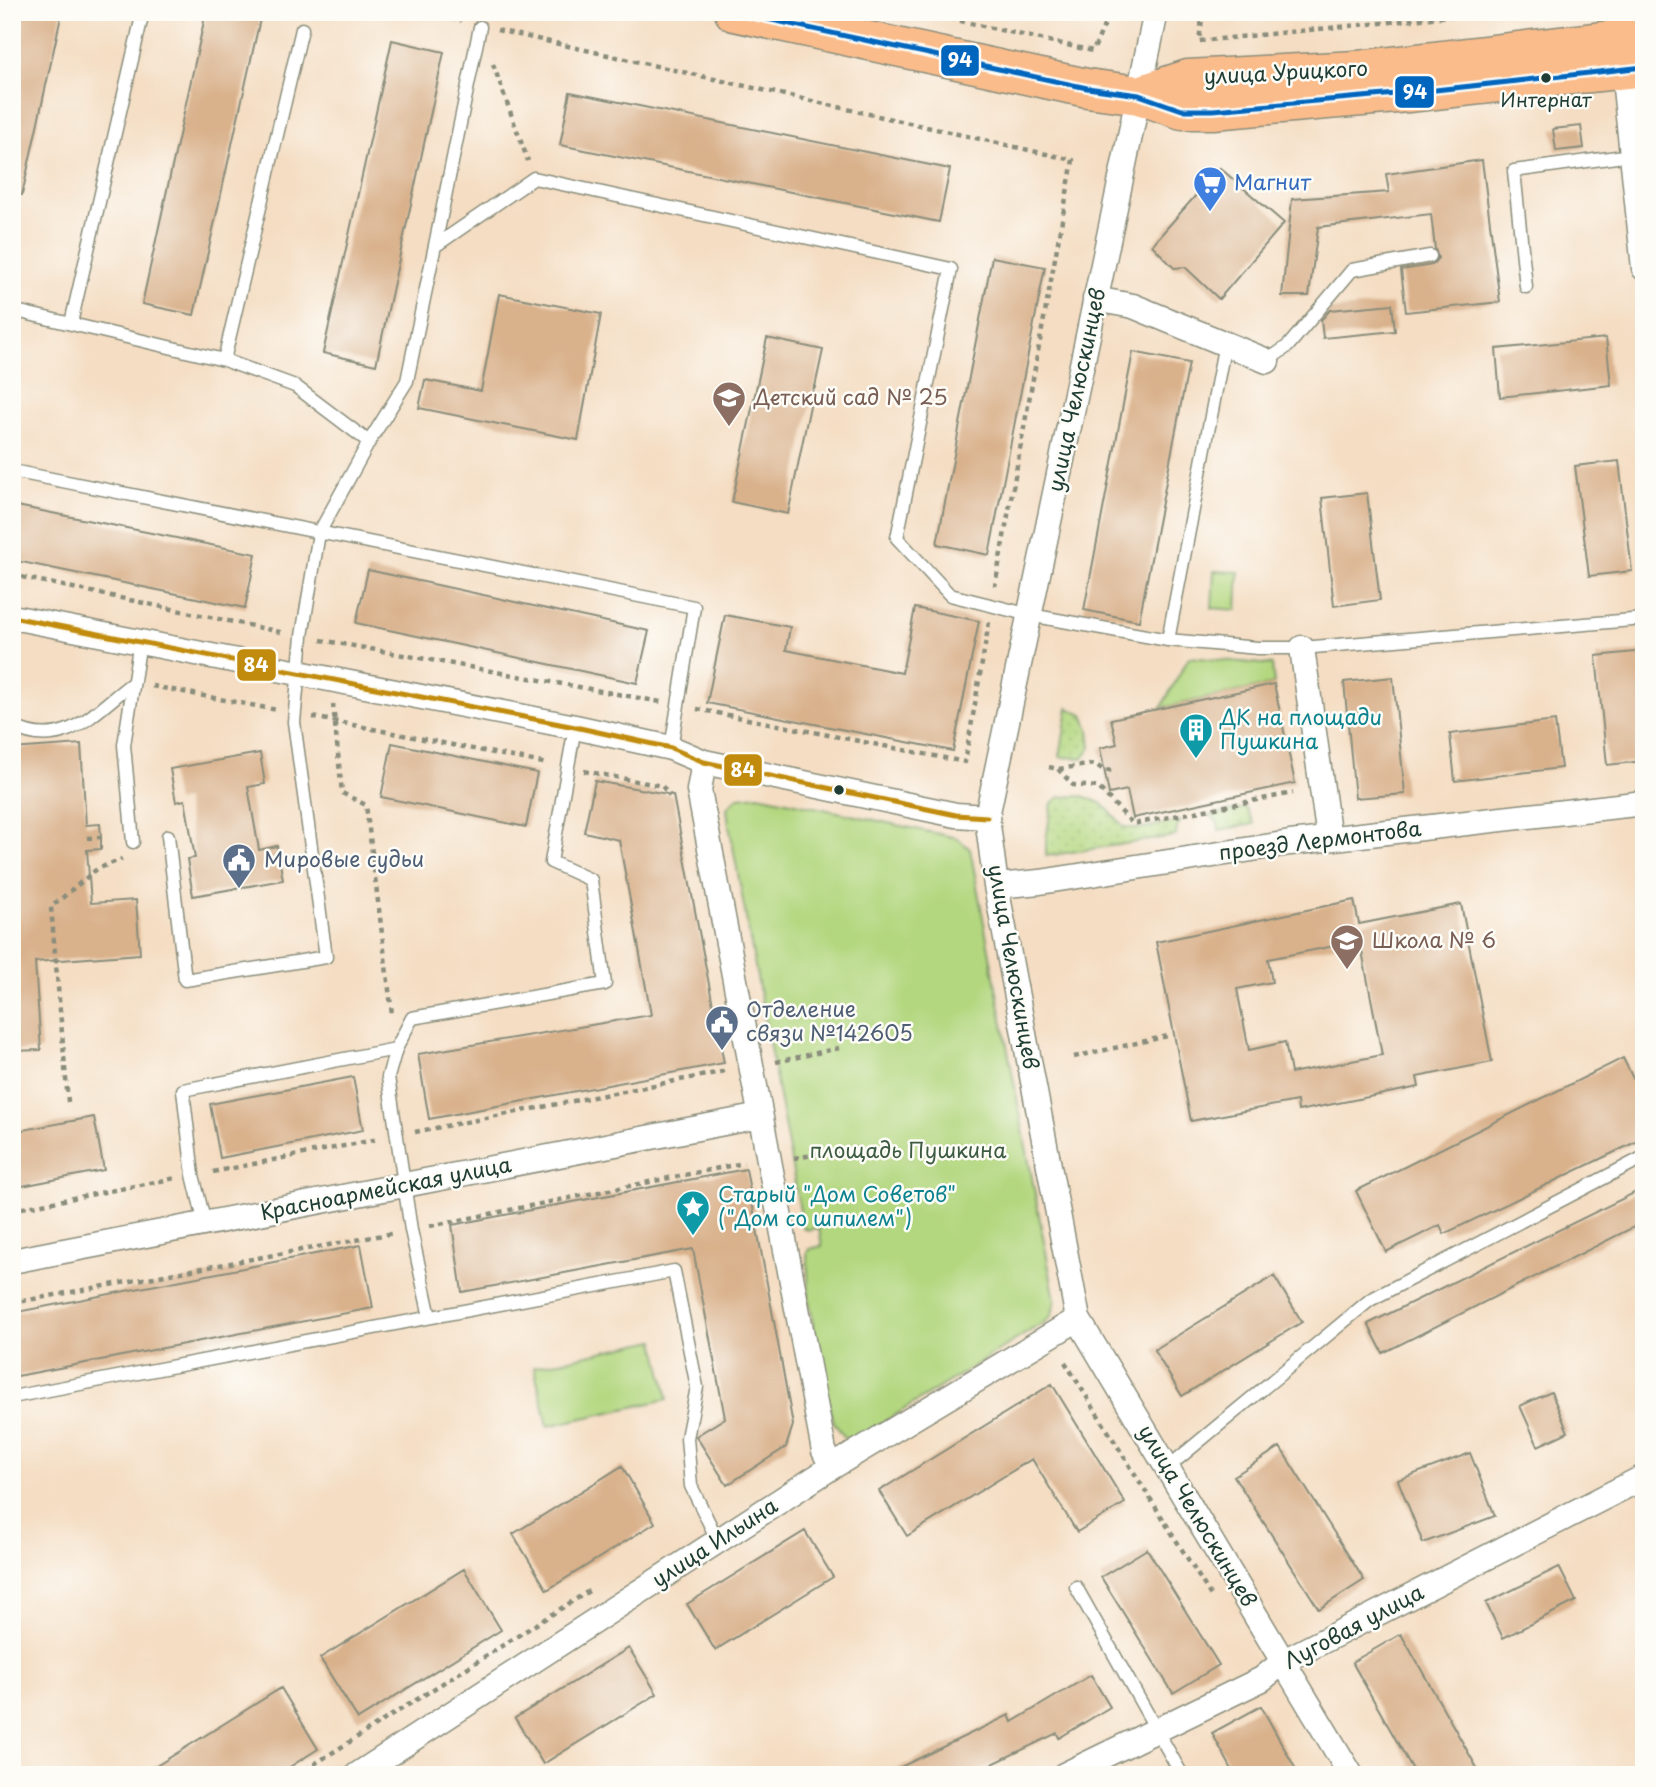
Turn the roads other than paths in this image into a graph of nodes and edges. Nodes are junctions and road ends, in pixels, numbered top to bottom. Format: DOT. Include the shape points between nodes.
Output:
graph roads {
  1 [pos="143,12"];
  2 [pos="734,12"];
  3 [pos="1156,12"];
  4 [pos="480,27"];
  5 [pos="302,29"];
  6 [pos="1644,36"];
  7 [pos="1633,68"];
  8 [pos="1139,96"];
  9 [pos="1631,155"];
  10 [pos="435,246"];
  11 [pos="1430,256"];
  12 [pos="1644,268"];
  13 [pos="1526,287"];
  14 [pos="1096,299"];
  15 [pos="12,310"];
  16 [pos="71,323"];
  17 [pos="1225,344"];
  18 [pos="224,360"];
  19 [pos="1267,361"];
  20 [pos="369,442"];
  21 [pos="12,471"];
  22 [pos="319,533"];
  23 [pos="1030,615"];
  24 [pos="12,617"];
  25 [pos="1644,619"];
  26 [pos="1168,640"];
  27 [pos="140,642"];
  28 [pos="1302,648"];
  29 [pos="298,673"];
  30 [pos="134,682"];
  31 [pos="12,726"];
  32 [pos="575,727"];
  33 [pos="671,748"];
  34 [pos="704,762"];
  35 [pos="1644,803"];
  36 [pos="987,817"];
  37 [pos="168,836"];
  38 [pos="1329,838"];
  39 [pos="133,842"];
  40 [pos="996,886"];
  41 [pos="396,1049"];
  42 [pos="760,1116"];
  43 [pos="1644,1157"];
  44 [pos="406,1185"];
  45 [pos="205,1224"];
  46 [pos="12,1261"];
  47 [pos="430,1317"];
  48 [pos="1078,1319"];
  49 [pos="12,1397"];
  50 [pos="832,1467"];
  51 [pos="1167,1468"];
  52 [pos="1644,1477"];
  53 [pos="718,1541"];
  54 [pos="1076,1587"];
  55 [pos="1284,1661"];
  56 [pos="1157,1730"];
  57 [pos="357,1775"];
  58 [pos="1064,1775"];
  59 [pos="1182,1775"];
  60 [pos="1351,1775"];
  1 -- 16 [label="lane"];
  2 -- 8 [label="highway, улица Урицкого"];
  3 -- 8 [label="street, улица Челюскинцев"];
  4 -- 10 [label="lane"];
  5 -- 18 [label="lane"];
  6 -- 8 [label="highway, улица Урицкого" via="1357,69 1188,79"];
  7 -- 8 [label="highway, улица Урицкого" via="1213,110 1182,110"];
  7 -- 9 [label="street"];
  8 -- 14 [label="street, улица Челюскинцев"];
  9 -- 12 [label="street"];
  9 -- 13 [label="lane" via="1514,171"];
  10 -- 20 [label="lane" via="407,382"];
  10 -- 23 [label="lane" via="534,178 951,269 897,538 950,595"];
  11 -- 19 [label="lane" via="1352,270 1288,346"];
  14 -- 17 [label="street" via="1133,306"];
  14 -- 23 [label="street, улица Челюскинцев"];
  15 -- 16 [label="lane"];
  16 -- 18 [label="lane"];
  17 -- 19 [label="street"];
  17 -- 26 [label="lane"];
  18 -- 20 [label="lane" via="295,386"];
  20 -- 22 [label="lane"];
  21 -- 22 [label="lane"];
  22 -- 29 [label="lane"];
  22 -- 33 [label="lane" via="694,607"];
  23 -- 26 [label="lane"];
  23 -- 36 [label="street, улица Челюскинцев"];
  24 -- 27 [label="street"];
  25 -- 28 [label="lane"];
  26 -- 28 [label="lane"];
  27 -- 29 [label="street"];
  27 -- 30 [label="lane"];
  28 -- 38 [label="street"];
  29 -- 32 [label="street"];
  29 -- 37 [label="lane" via="294,722 326,957 185,979"];
  30 -- 31 [label="lane" via="60,735 27,734"];
  30 -- 39 [label="lane" via="124,745"];
  32 -- 33 [label="street"];
  32 -- 41 [label="lane" via="551,862 591,880 605,984 412,1018"];
  33 -- 34 [label="street"];
  34 -- 36 [label="street" via="956,815"];
  34 -- 42 [label="street" via="699,790"];
  35 -- 38 [label="street, проезд Лермонтова"];
  36 -- 40 [label="street, улица Челюскинцев"];
  38 -- 40 [label="street, проезд Лермонтова"];
  40 -- 48 [label="street, улица Челюскинцев"];
  41 -- 44 [label="lane" via="388,1077"];
  41 -- 45 [label="lane" via="183,1090 193,1175"];
  42 -- 44 [label="street, Красноармейская улица"];
  42 -- 50 [label="street" via="824,1451"];
  43 -- 51 [label="lane" via="1370,1300"];
  44 -- 45 [label="street, Красноармейская улица"];
  44 -- 47 [label="lane"];
  45 -- 46 [label="street, Красноармейская улица"];
  47 -- 49 [label="lane"];
  47 -- 53 [label="lane" via="674,1271 696,1387 687,1438 691,1486"];
  48 -- 50 [label="street, улица Ильина"];
  48 -- 51 [label="street, улица Челюскинцев"];
  50 -- 53 [label="street, улица Ильина"];
  51 -- 55 [label="street, улица Челюскинцев"];
  52 -- 55 [label="street, Луговая улица"];
  53 -- 57 [label="street, улица Ильина"];
  54 -- 56 [label="lane"];
  55 -- 56 [label="street, Луговая улица" via="1262,1679"];
  55 -- 60 [label="street, улица Челюскинцев"];
  56 -- 58 [label="street, Луговая улица"];
  56 -- 59 [label="lane"];
}
